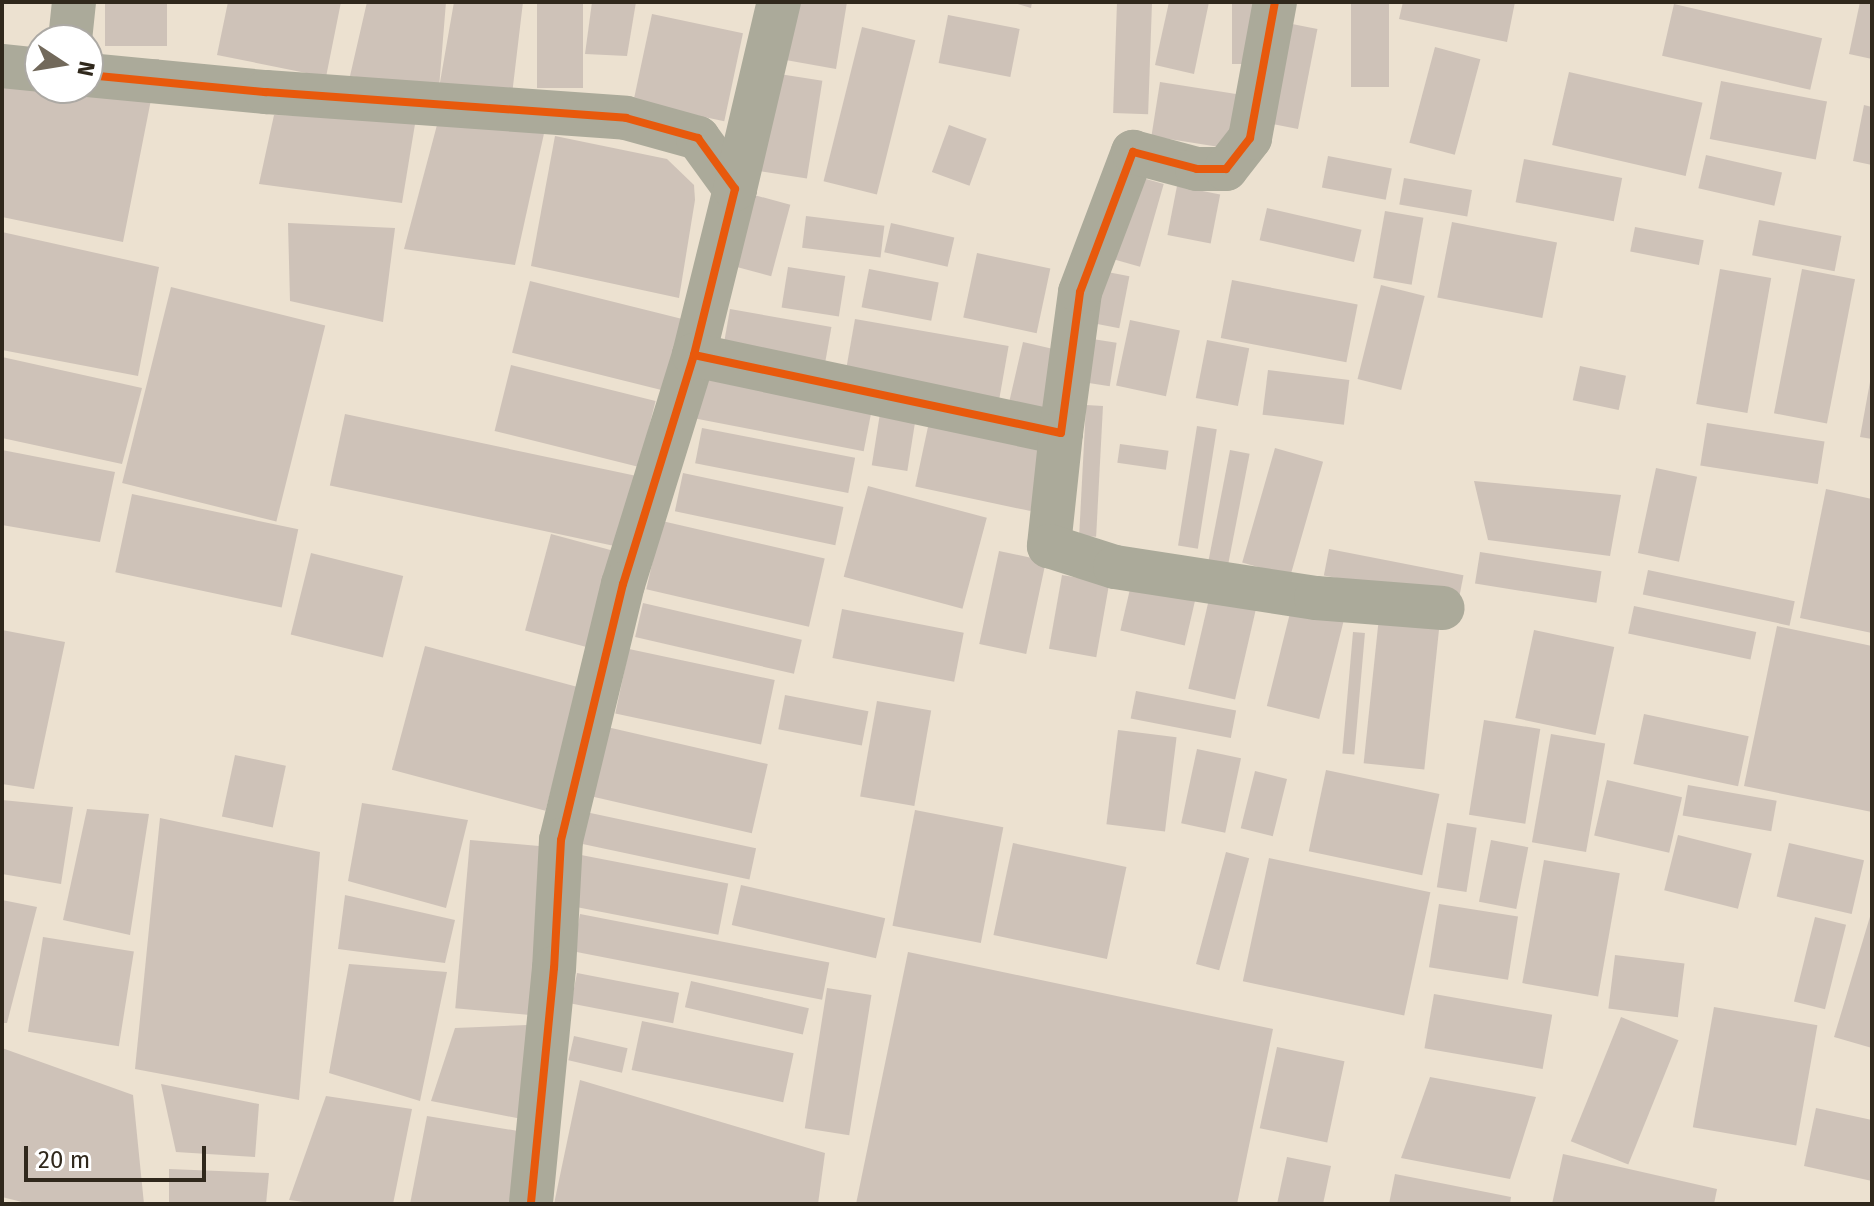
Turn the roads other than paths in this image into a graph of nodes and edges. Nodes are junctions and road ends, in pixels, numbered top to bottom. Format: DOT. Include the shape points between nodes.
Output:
graph roads {
  1 [pos="74,2"];
  2 [pos="779,2"];
  3 [pos="1275,2"];
  4 [pos="72,24"];
  5 [pos="2,66"];
  6 [pos="24,68"];
  7 [pos="104,77"];
  8 [pos="735,189"];
  9 [pos="694,355"];
  10 [pos="1061,433"];
  11 [pos="1443,608"];
  12 [pos="531,1204"];
  1 -- 4 [label="street"];
  2 -- 8 [label="street"];
  3 -- 10 [label="street" via="1250,138 1226,169 1197,169 1133,152 1080,292"];
  5 -- 6 [label="street"];
  7 -- 8 [label="street" via="626,118 698,138"];
  8 -- 9 [label="street"];
  9 -- 10 [label="street"];
  9 -- 12 [label="street" via="623,584 561,840"];
  10 -- 11 [label="street" via="1049,546 1115,567 1316,598"];
}
